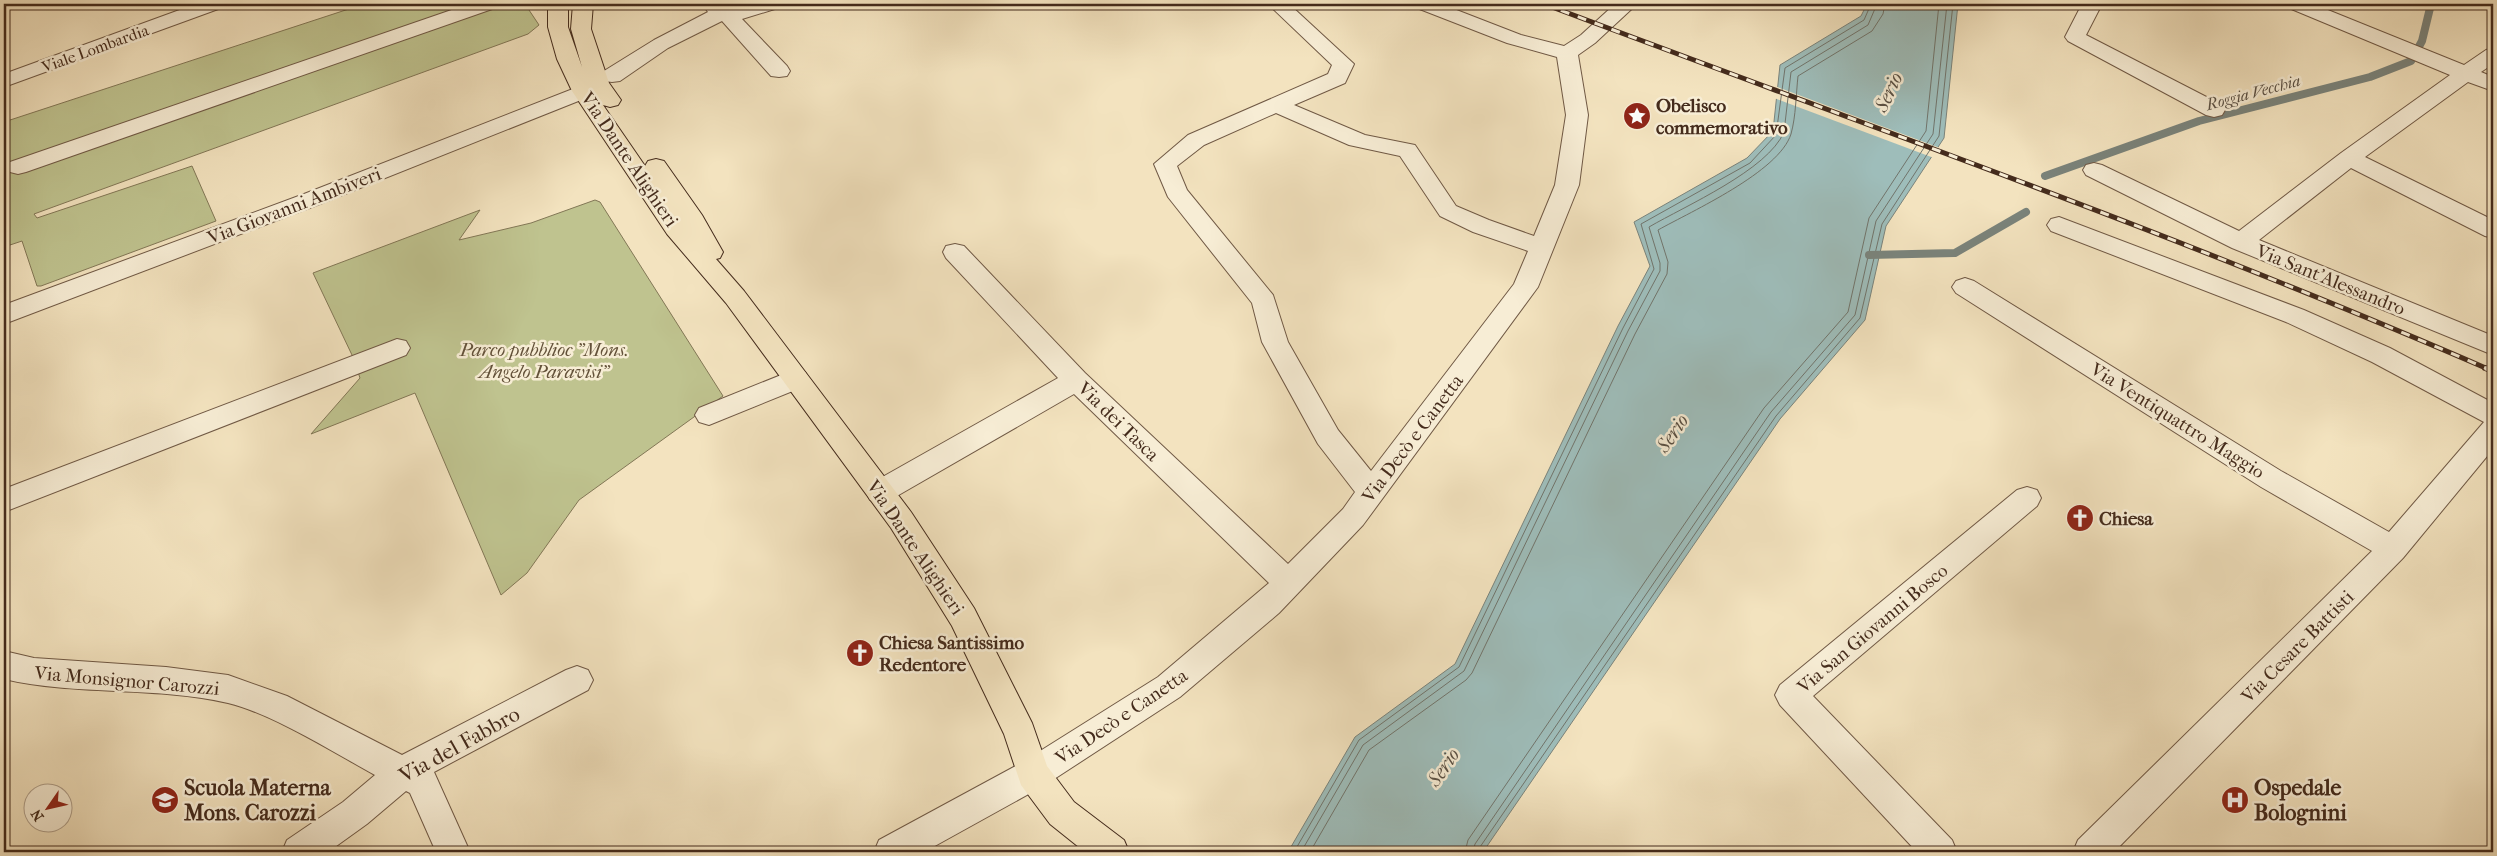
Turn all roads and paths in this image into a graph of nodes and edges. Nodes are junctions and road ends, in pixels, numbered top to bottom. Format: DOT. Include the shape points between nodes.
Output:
graph roads {
  1 [pos="171,4"];
  2 [pos="214,4"];
  3 [pos="488,4"];
  4 [pos="558,4"];
  5 [pos="583,4"];
  6 [pos="771,4"];
  7 [pos="1278,4"];
  8 [pos="1424,4"];
  9 [pos="1627,4"];
  10 [pos="2092,4"];
  11 [pos="2296,4"];
  12 [pos="719,11"];
  13 [pos="156,26"];
  14 [pos="1567,53"];
  15 [pos="2493,54"];
  16 [pos="4,63"];
  17 [pos="779,71"];
  18 [pos="2465,72"];
  19 [pos="612,76"];
  20 [pos="4,80"];
  21 [pos="2493,85"];
  22 [pos="583,91"];
  23 [pos="1276,105"];
  24 [pos="2214,110"];
  25 [pos="2349,158"];
  26 [pos="18,167"];
  27 [pos="2094,170"];
  28 [pos="2059,225"];
  29 [pos="2493,230"];
  30 [pos="2240,242"];
  31 [pos="1541,247"];
  32 [pos="955,252"];
  33 [pos="1965,287"];
  34 [pos="735,298"];
  35 [pos="4,315"];
  36 [pos="2493,346"];
  37 [pos="397,348"];
  38 [pos="796,379"];
  39 [pos="1076,380"];
  40 [pos="709,415"];
  41 [pos="2493,415"];
  42 [pos="2493,430"];
  43 [pos="880,492"];
  44 [pos="1371,492"];
  45 [pos="2028,498"];
  46 [pos="4,501"];
  47 [pos="2393,549"];
  48 [pos="1289,583"];
  49 [pos="4,665"];
  50 [pos="577,680"];
  51 [pos="404,771"];
  52 [pos="1033,774"];
  53 [pos="299,852"];
  54 [pos="453,852"];
  55 [pos="891,852"];
  56 [pos="1112,852"];
  57 [pos="1940,852"];
  58 [pos="2090,852"];
  1 -- 13 [label="street" via="153,19"];
  1 -- 16 [label="street, Viale Lombardia"];
  2 -- 13 [label="street, Viale Lombardia"];
  3 -- 26 [label="street"];
  4 -- 22 [label="main road, Via Dante Alighieri" via="558,27"];
  5 -- 34 [label="main road, Via Dante Alighieri" via="581,29 598,83 694,221"];
  6 -- 12 [label="street"];
  7 -- 23 [label="street" via="1343,64 1337,78"];
  8 -- 14 [label="street" via="1514,39"];
  9 -- 14 [label="street"];
  10 -- 24 [label="street" via="2075,37"];
  11 -- 18 [label="street"];
  12 -- 17 [label="street"];
  12 -- 19 [label="street"];
  13 -- 20 [label="street, Viale Lombardia"];
  14 -- 31 [label="street, Via Decò e Canetta" via="1577,114 1567,185"];
  15 -- 18 [label="street, Via Sant'Alessandro"];
  18 -- 21 [label="street"];
  18 -- 25 [label="street, Via Sant'Alessandro"];
  22 -- 34 [label="main road, Via Dante Alighieri" via="675,228"];
  22 -- 35 [label="street, Via Giovanni Ambiveri" via="312,199"];
  23 -- 31 [label="street" via="1387,150 1407,150 1448,211"];
  23 -- 44 [label="street" via="1196,140 1165,164 1176,192 1264,301 1275,342 1303,393 1328,437"];
  25 -- 29 [label="street"];
  25 -- 30 [label="street, Via Sant'Alessandro"];
  27 -- 30 [label="street"];
  28 -- 41 [label="street" via="2295,316 2380,355"];
  30 -- 36 [label="street, Via Sant'Alessandro"];
  31 -- 44 [label="street, Via Decò e Canetta" via="1524,287"];
  32 -- 39 [label="street, Via dei Tasca"];
  33 -- 47 [label="street, Via Ventiquattro Maggio" via="2271,478"];
  34 -- 38 [label="main road, Via Dante Alighieri"];
  37 -- 46 [label="street"];
  38 -- 40 [label="street"];
  38 -- 43 [label="main road, Via Dante Alighieri"];
  39 -- 43 [label="street"];
  39 -- 48 [label="street, Via dei Tasca"];
  42 -- 47 [label="street, Via Cesare Battisti"];
  43 -- 52 [label="main road, Via Dante Alighieri" via="963,618 1020,733"];
  44 -- 48 [label="street, Via Decò e Canetta" via="1353,517"];
  45 -- 57 [label="street, Via San Giovanni Bosco" via="1791,695"];
  47 -- 58 [label="street, Via Cesare Battisti"];
  48 -- 52 [label="street, Via Decò e Canetta" via="1169,687"];
  49 -- 51 [label="street, Via Monsignor Carozzi" via="34,672 166,681 228,689 276,706"];
  50 -- 51 [label="street, Via del Fabbro"];
  51 -- 53 [label="street, Via del Fabbro" via="356,813"];
  51 -- 54 [label="street, Via Monsignor Carozzi" via="422,782"];
  52 -- 55 [label="street, Via Decò e Canetta"];
  52 -- 56 [label="main road, Via Dante Alighieri" via="1062,813"];
}
